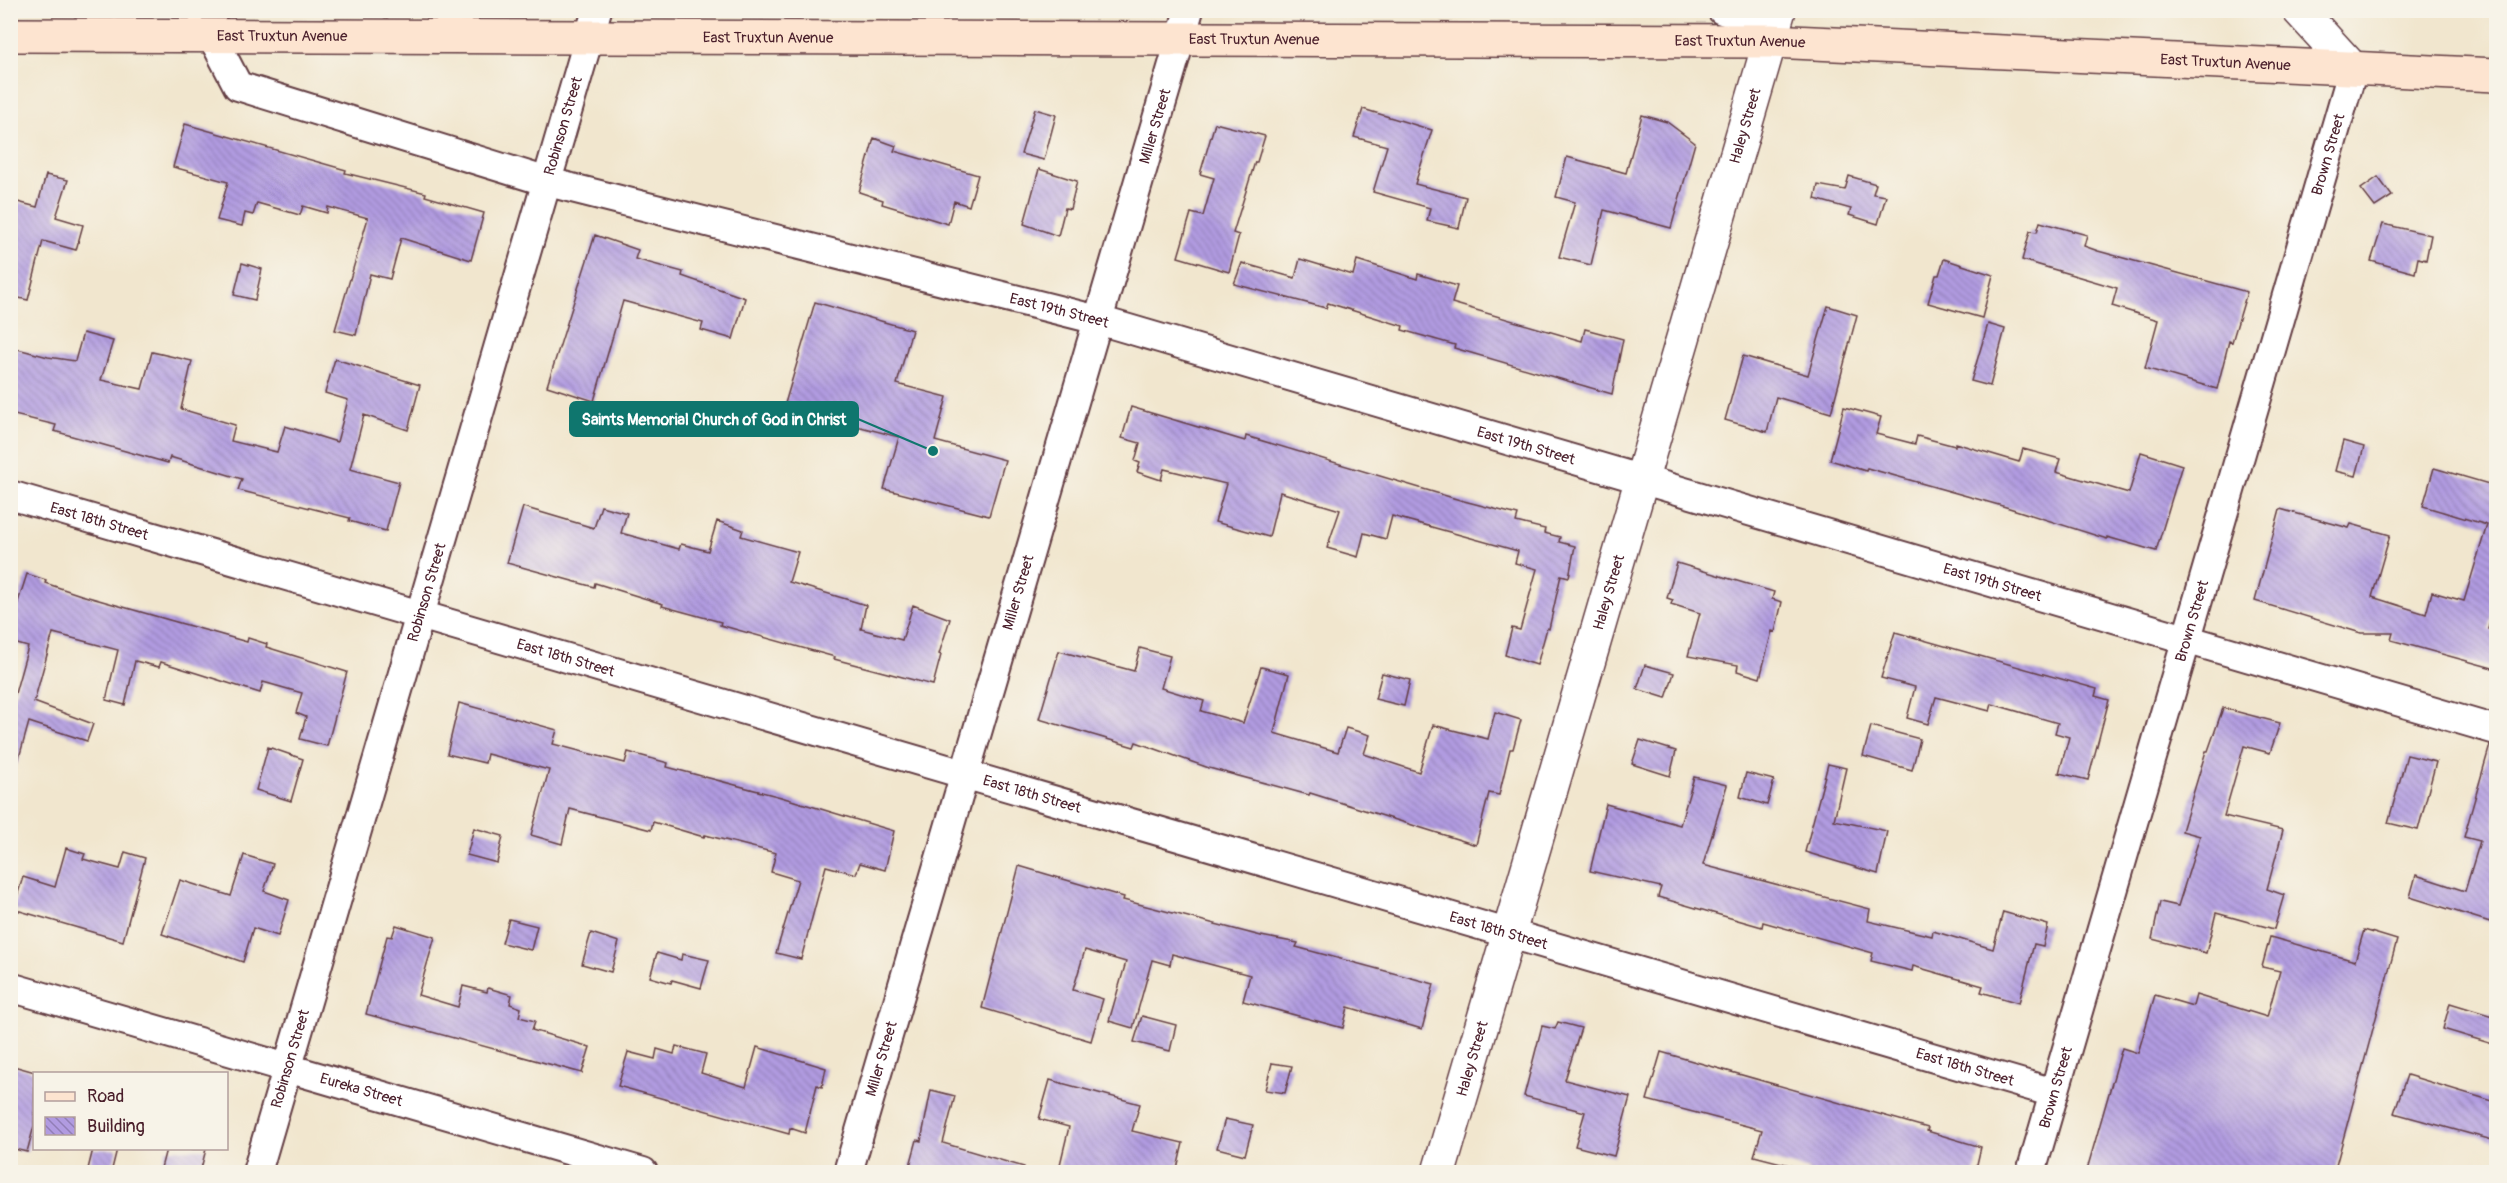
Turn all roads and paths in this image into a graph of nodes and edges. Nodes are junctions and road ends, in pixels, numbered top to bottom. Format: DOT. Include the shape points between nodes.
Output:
graph roads {
  1 [pos="1722,10"];
  2 [pos="2300,10"];
  3 [pos="593,24"];
  4 [pos="1184,25"];
  5 [pos="1775,26"];
  6 [pos="10,35"];
  7 [pos="212,36"];
  8 [pos="2353,69"];
  9 [pos="2496,75"];
  10 [pos="548,182"];
  11 [pos="1098,320"];
  12 [pos="1642,480"];
  13 [pos="10,495"];
  14 [pos="421,615"];
  15 [pos="2186,639"];
  16 [pos="2496,730"];
  17 [pos="965,774"];
  18 [pos="1509,933"];
  19 [pos="10,987"];
  20 [pos="288,1069"];
  21 [pos="2054,1093"];
  22 [pos="257,1173"];
  23 [pos="643,1173"];
  24 [pos="848,1173"];
  25 [pos="1439,1173"];
  26 [pos="2031,1173"];
  1 -- 5 [label="street"];
  2 -- 8 [label="street"];
  3 -- 4 [label="main road, East Truxtun Avenue"];
  3 -- 7 [label="main road, East Truxtun Avenue"];
  3 -- 10 [label="street, Robinson Street"];
  4 -- 5 [label="main road, East Truxtun Avenue"];
  4 -- 11 [label="street, Miller Street"];
  5 -- 8 [label="main road, East Truxtun Avenue"];
  5 -- 12 [label="street, Haley Street"];
  6 -- 7 [label="main road, East Truxtun Avenue"];
  7 -- 10 [label="street, East 19th Street" via="238,86"];
  8 -- 9 [label="main road, East Truxtun Avenue"];
  8 -- 15 [label="street, Brown Street"];
  10 -- 11 [label="street, East 19th Street"];
  10 -- 14 [label="street, Robinson Street"];
  11 -- 12 [label="street, East 19th Street"];
  11 -- 17 [label="street, Miller Street"];
  12 -- 15 [label="street, East 19th Street"];
  12 -- 18 [label="street, Haley Street"];
  13 -- 14 [label="street, East 18th Street"];
  14 -- 17 [label="street, East 18th Street"];
  14 -- 20 [label="street, Robinson Street"];
  15 -- 16 [label="street, East 19th Street"];
  15 -- 21 [label="street, Brown Street"];
  17 -- 18 [label="street, East 18th Street"];
  17 -- 24 [label="street, Miller Street"];
  18 -- 21 [label="street, East 18th Street"];
  18 -- 25 [label="street, Haley Street"];
  19 -- 20 [label="street, Eureka Street"];
  20 -- 22 [label="street, Robinson Street"];
  20 -- 23 [label="street, Eureka Street"];
  21 -- 26 [label="street, Brown Street"];
}
